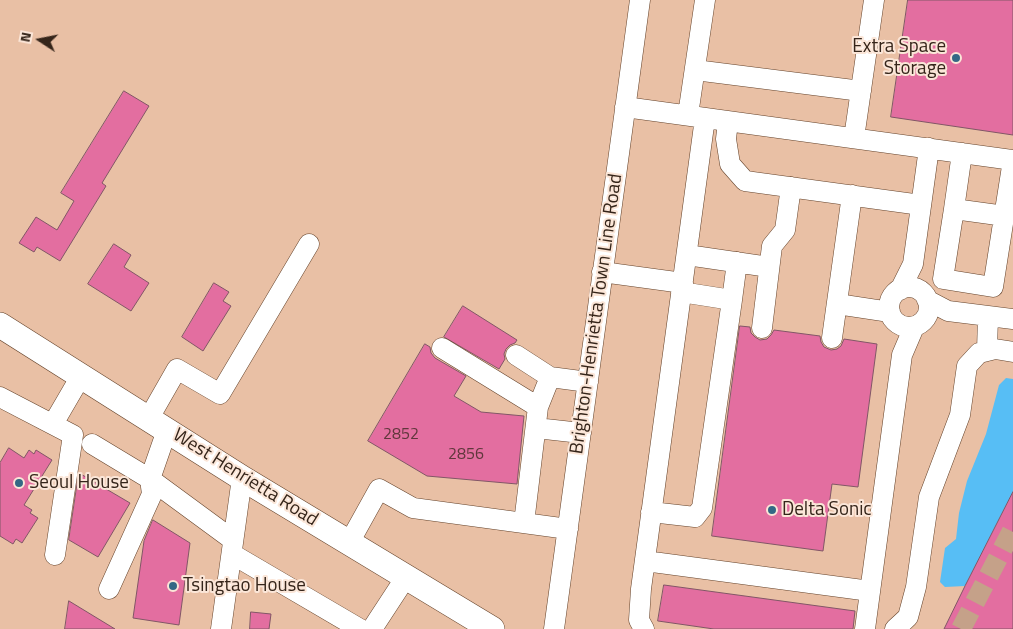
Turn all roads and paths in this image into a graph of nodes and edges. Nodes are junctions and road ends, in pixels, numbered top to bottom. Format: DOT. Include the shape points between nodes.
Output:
graph roads {
  1 [pos="640,0"];
  2 [pos="705,0"];
  3 [pos="874,0"];
  4 [pos="695,70"];
  5 [pos="861,91"];
  6 [pos="625,107"];
  7 [pos="697,116"];
  8 [pos="728,121"];
  9 [pos="854,138"];
  10 [pos="929,148"];
  11 [pos="962,153"];
  12 [pos="1013,160"];
  13 [pos="791,187"];
  14 [pos="852,195"];
  15 [pos="921,205"];
  16 [pos="954,209"];
  17 [pos="1005,216"];
  18 [pos="309,244"];
  19 [pos="687,255"];
  20 [pos="737,262"];
  21 [pos="769,267"];
  22 [pos="602,272"];
  23 [pos="682,287"];
  24 [pos="732,300"];
  25 [pos="837,304"];
  26 [pos="910,309"];
  27 [pos="988,316"];
  28 [pos="1013,319"];
  29 [pos="0,325"];
  30 [pos="762,328"];
  31 [pos="832,338"];
  32 [pos="442,348"];
  33 [pos="987,351"];
  34 [pos="1013,352"];
  35 [pos="516,355"];
  36 [pos="81,376"];
  37 [pos="550,377"];
  38 [pos="588,382"];
  39 [pos="0,396"];
  40 [pos="538,407"];
  41 [pos="53,424"];
  42 [pos="158,424"];
  43 [pos="536,428"];
  44 [pos="581,433"];
  45 [pos="92,444"];
  46 [pos="242,478"];
  47 [pos="150,479"];
  48 [pos="651,512"];
  49 [pos="524,523"];
  50 [pos="568,529"];
  51 [pos="350,543"];
  52 [pos="232,547"];
  53 [pos="55,555"];
  54 [pos="645,561"];
  55 [pos="406,577"];
  56 [pos="109,589"];
  57 [pos="870,591"];
  58 [pos="348,626"];
  59 [pos="221,629"];
  60 [pos="372,629"];
  61 [pos="492,629"];
  62 [pos="554,629"];
  63 [pos="644,629"];
  64 [pos="865,629"];
  65 [pos="896,629"];
  1 -- 6 [label="street, Brighton-Henrietta Town Line Road"];
  2 -- 4 [label="street"];
  3 -- 5 [label="street"];
  4 -- 5 [label="street"];
  4 -- 7 [label="street"];
  5 -- 9 [label="street"];
  6 -- 7 [label="street"];
  6 -- 22 [label="street, Brighton-Henrietta Town Line Road"];
  7 -- 8 [label="street"];
  7 -- 19 [label="street"];
  8 -- 9 [label="street"];
  8 -- 13 [label="street" via="726,139 730,164 745,181"];
  9 -- 10 [label="street"];
  10 -- 11 [label="street"];
  10 -- 15 [label="street"];
  11 -- 12 [label="street"];
  11 -- 16 [label="street"];
  12 -- 17 [label="street"];
  13 -- 14 [label="street"];
  13 -- 21 [label="street" via="785,230 772,246"];
  14 -- 15 [label="street"];
  14 -- 25 [label="street"];
  15 -- 26 [label="street"];
  16 -- 17 [label="street"];
  16 -- 17 [label="street" via="943,280 993,287"];
  18 -- 42 [label="street" via="220,394 177,369"];
  19 -- 20 [label="street"];
  19 -- 23 [label="street"];
  20 -- 21 [label="street"];
  20 -- 24 [label="street"];
  21 -- 30 [label="street"];
  22 -- 23 [label="street"];
  22 -- 38 [label="street, Brighton-Henrietta Town Line Road"];
  23 -- 24 [label="street"];
  23 -- 48 [label="street"];
  24 -- 48 [label="street" via="702,508 695,517"];
  25 -- 26 [label="street"];
  25 -- 31 [label="street"];
  26 -- 27 [label="street"];
  26 -- 57 [label="street"];
  27 -- 28 [label="street"];
  27 -- 33 [label="street"];
  29 -- 36 [label="main road, West Henrietta Road"];
  32 -- 40 [label="street"];
  33 -- 34 [label="street"];
  33 -- 65 [label="street" via="979,352 967,366 960,415 929,497 916,587 908,617"];
  35 -- 37 [label="street"];
  36 -- 41 [label="street"];
  36 -- 42 [label="main road, West Henrietta Road"];
  37 -- 38 [label="street"];
  37 -- 40 [label="street"];
  38 -- 44 [label="street, Brighton-Henrietta Town Line Road"];
  39 -- 41 [label="street"];
  40 -- 43 [label="street"];
  41 -- 53 [label="street" via="73,435"];
  42 -- 46 [label="main road, West Henrietta Road"];
  42 -- 47 [label="street"];
  43 -- 44 [label="street"];
  43 -- 49 [label="street"];
  44 -- 50 [label="street, Brighton-Henrietta Town Line Road"];
  45 -- 47 [label="street"];
  46 -- 51 [label="main road, West Henrietta Road"];
  46 -- 52 [label="street"];
  47 -- 52 [label="street"];
  47 -- 56 [label="street" via="152,494"];
  48 -- 54 [label="street"];
  49 -- 50 [label="street"];
  49 -- 51 [label="street" via="413,508 379,488"];
  50 -- 62 [label="street, Brighton-Henrietta Town Line Road"];
  51 -- 55 [label="main road, West Henrietta Road"];
  52 -- 58 [label="street"];
  52 -- 59 [label="street"];
  54 -- 57 [label="street"];
  54 -- 63 [label="street" via="639,620"];
  55 -- 60 [label="street"];
  55 -- 61 [label="main road, West Henrietta Road"];
  57 -- 64 [label="street"];
}
